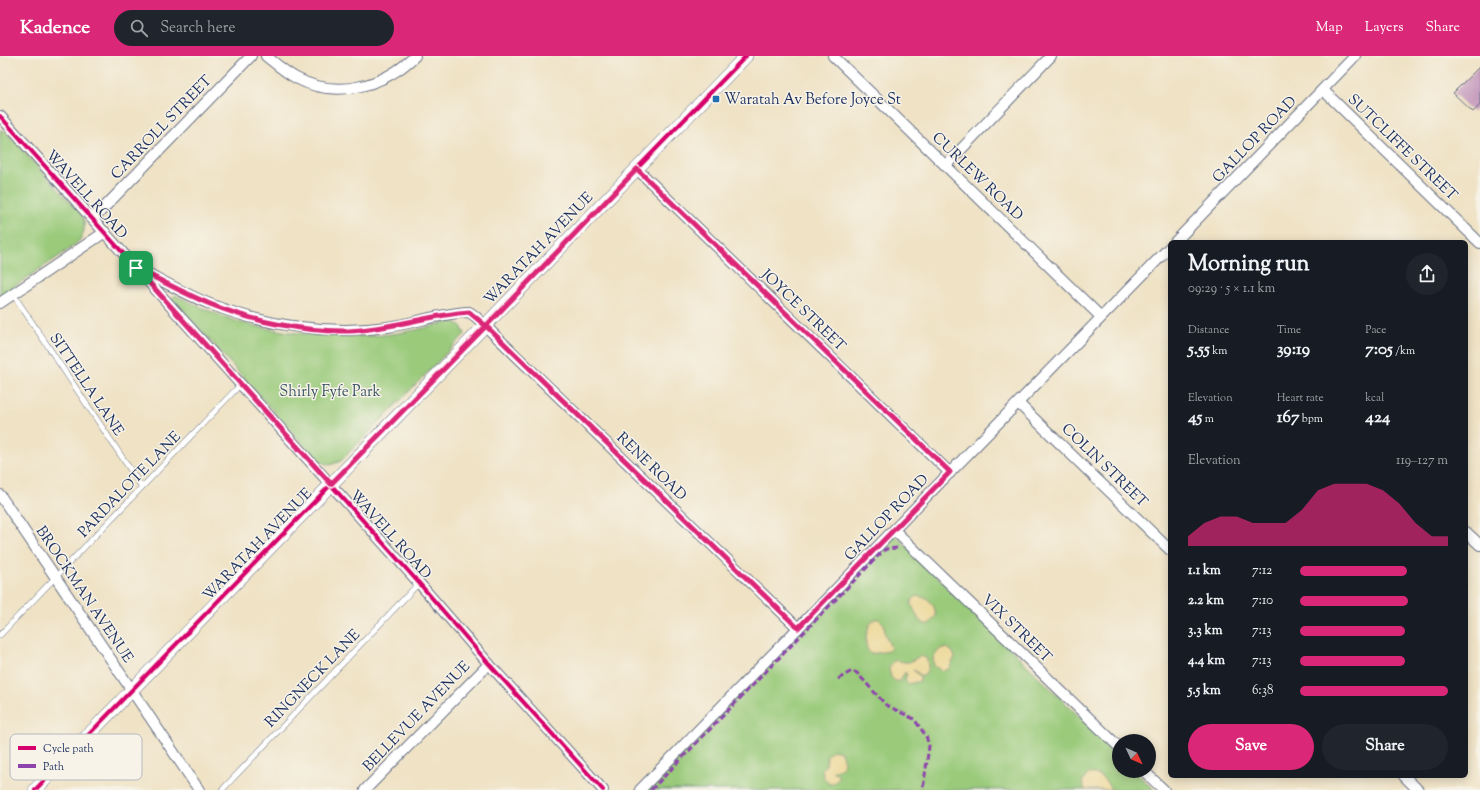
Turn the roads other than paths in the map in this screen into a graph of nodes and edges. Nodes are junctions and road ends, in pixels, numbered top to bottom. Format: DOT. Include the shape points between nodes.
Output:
graph roads {
  1 [pos="251,56"];
  2 [pos="266,56"];
  3 [pos="415,56"];
  4 [pos="746,56"];
  5 [pos="833,56"];
  6 [pos="1051,56"];
  7 [pos="1355,56"];
  8 [pos="1323,90"];
  9 [pos="0,116"];
  10 [pos="946,165"];
  11 [pos="637,169"];
  12 [pos="93,219"];
  13 [pos="105,232"];
  14 [pos="1177,240"];
  15 [pos="1480,243"];
  16 [pos="1168,250"];
  17 [pos="136,268"];
  18 [pos="13,294"];
  19 [pos="0,303"];
  20 [pos="1101,317"];
  21 [pos="486,326"];
  22 [pos="241,384"];
  23 [pos="1018,403"];
  24 [pos="950,472"];
  25 [pos="331,484"];
  26 [pos="142,487"];
  27 [pos="0,495"];
  28 [pos="894,530"];
  29 [pos="1468,534"];
  30 [pos="1480,545"];
  31 [pos="1168,548"];
  32 [pos="56,577"];
  33 [pos="420,583"];
  34 [pos="798,628"];
  35 [pos="0,635"];
  36 [pos="488,664"];
  37 [pos="132,691"];
  38 [pos="90,734"];
  39 [pos="1112,740"];
  40 [pos="1151,778"];
  41 [pos="1406,778"];
  42 [pos="45,780"];
  43 [pos="35,790"];
  44 [pos="199,790"];
  45 [pos="222,790"];
  46 [pos="365,790"];
  47 [pos="603,790"];
  48 [pos="640,790"];
  49 [pos="1164,790"];
  50 [pos="1418,790"];
  1 -- 12 [label="street, CARROLL STREET"];
  2 -- 3 [label="street" via="298,79 340,89 374,83 391,76"];
  4 -- 11 [label="street, WARATAH AVENUE"];
  5 -- 10 [label="street, CURLEW ROAD"];
  6 -- 10 [label="street"];
  7 -- 8 [label="street, GALLOP ROAD"];
  8 -- 14 [label="street, GALLOP ROAD"];
  8 -- 15 [label="street, SUTCLIFFE STREET"];
  9 -- 12 [label="street, WAVELL ROAD"];
  10 -- 20 [label="street, CURLEW ROAD"];
  11 -- 21 [label="street, WARATAH AVENUE"];
  11 -- 24 [label="street, JOYCE STREET"];
  12 -- 13 [label="street, WAVELL ROAD"];
  13 -- 17 [label="street, WAVELL ROAD"];
  13 -- 18 [label="street"];
  16 -- 20 [label="street, GALLOP ROAD"];
  17 -- 21 [label="street, RENE ROAD" via="210,304 247,316 300,327 348,331 388,327 469,312"];
  17 -- 22 [label="street, WAVELL ROAD"];
  18 -- 19 [label="street"];
  18 -- 26 [label="lane, SITTELLA LANE"];
  20 -- 23 [label="street, GALLOP ROAD"];
  21 -- 25 [label="street, WARATAH AVENUE"];
  21 -- 34 [label="street, RENE ROAD"];
  22 -- 25 [label="street, WAVELL ROAD"];
  22 -- 26 [label="lane, PARDALOTE LANE"];
  23 -- 24 [label="street, GALLOP ROAD"];
  23 -- 31 [label="street, COLIN STREET"];
  24 -- 28 [label="street, GALLOP ROAD"];
  25 -- 33 [label="street, WAVELL ROAD"];
  25 -- 37 [label="street, WARATAH AVENUE"];
  26 -- 32 [label="lane, PARDALOTE LANE"];
  27 -- 32 [label="street, BROCKMAN AVENUE"];
  28 -- 34 [label="street, GALLOP ROAD"];
  28 -- 39 [label="street, VIX STREET"];
  29 -- 30 [label="street"];
  32 -- 35 [label="lane, PARDALOTE LANE"];
  32 -- 37 [label="street, BROCKMAN AVENUE"];
  33 -- 36 [label="street, WAVELL ROAD"];
  33 -- 45 [label="lane, RINGNECK LANE"];
  34 -- 48 [label="street, GALLOP ROAD"];
  36 -- 46 [label="street, BELLEVUE AVENUE"];
  36 -- 47 [label="street, WAVELL ROAD"];
  37 -- 38 [label="street, WARATAH AVENUE"];
  37 -- 44 [label="street, BROCKMAN AVENUE"];
  40 -- 49 [label="street"];
  41 -- 50 [label="street"];
  42 -- 43 [label="street, WARATAH AVENUE"];
}
